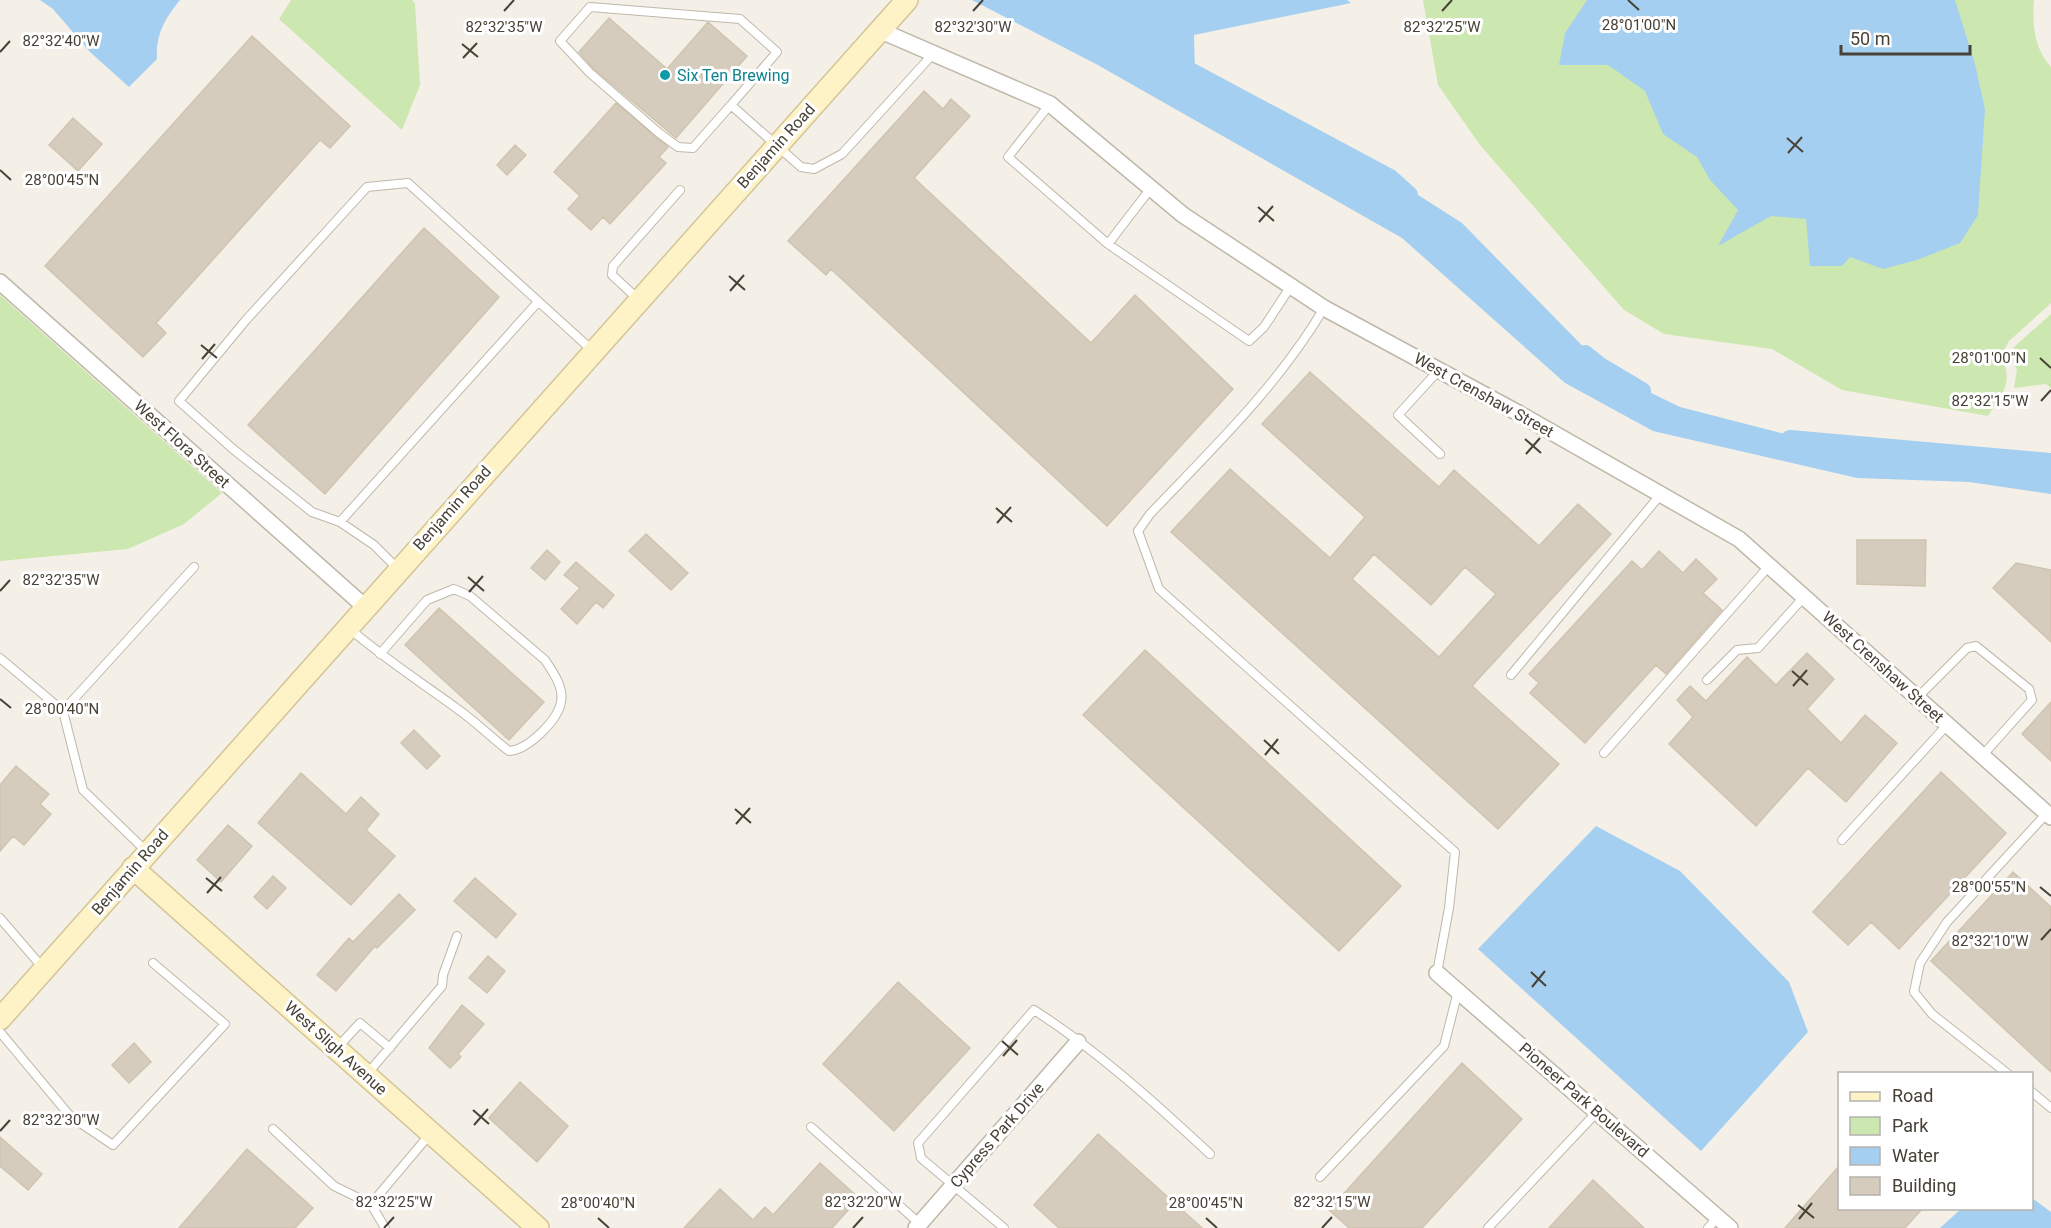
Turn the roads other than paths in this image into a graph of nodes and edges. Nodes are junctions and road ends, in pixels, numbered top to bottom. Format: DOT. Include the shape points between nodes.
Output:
graph roads {
  1 [pos="907,0"];
  2 [pos="879,30"];
  3 [pos="933,53"];
  4 [pos="1050,104"];
  5 [pos="731,105"];
  6 [pos="775,146"];
  7 [pos="1151,188"];
  8 [pos="680,190"];
  9 [pos="1108,244"];
  10 [pos="0,282"];
  11 [pos="1291,286"];
  12 [pos="638,300"];
  13 [pos="538,302"];
  14 [pos="1324,308"];
  15 [pos="593,351"];
  16 [pos="1439,370"];
  17 [pos="1440,454"];
  18 [pos="1661,495"];
  19 [pos="340,522"];
  20 [pos="1770,566"];
  21 [pos="194,567"];
  22 [pos="398,569"];
  23 [pos="1804,597"];
  24 [pos="364,606"];
  25 [pos="347,626"];
  26 [pos="380,654"];
  27 [pos="0,658"];
  28 [pos="1511,675"];
  29 [pos="1707,680"];
  30 [pos="1917,698"];
  31 [pos="63,711"];
  32 [pos="1947,725"];
  33 [pos="1604,753"];
  34 [pos="1982,756"];
  35 [pos="2049,815"];
  36 [pos="1842,840"];
  37 [pos="140,860"];
  38 [pos="0,918"];
  39 [pos="457,936"];
  40 [pos="153,963"];
  41 [pos="44,969"];
  42 [pos="1437,973"];
  43 [pos="1458,991"];
  44 [pos="0,1019"];
  45 [pos="0,1032"];
  46 [pos="1078,1042"];
  47 [pos="336,1048"];
  48 [pos="390,1048"];
  49 [pos="2005,1072"];
  50 [pos="366,1075"];
  51 [pos="2033,1094"];
  52 [pos="2051,1108"];
  53 [pos="1596,1112"];
  54 [pos="811,1127"];
  55 [pos="273,1129"];
  56 [pos="431,1133"];
  57 [pos="1209,1154"];
  58 [pos="1320,1177"];
  59 [pos="955,1184"];
  60 [pos="370,1204"];
  61 [pos="1713,1223"];
  62 [pos="918,1226"];
  63 [pos="385,1228"];
  64 [pos="538,1228"];
  65 [pos="1004,1228"];
  66 [pos="1488,1228"];
  67 [pos="1730,1228"];
  1 -- 2 [label="street, Benjamin Road"];
  2 -- 3 [label="street, West Crenshaw Street"];
  2 -- 6 [label="street, Benjamin Road"];
  3 -- 4 [label="street, West Crenshaw Street"];
  3 -- 6 [label="lane" via="832,161 814,169 801,167"];
  4 -- 7 [label="street, West Crenshaw Street"];
  4 -- 9 [label="lane" via="1008,157"];
  5 -- 5 [label="lane" via="777,52 740,19 590,8 560,41 590,73 678,147 693,148"];
  5 -- 6 [label="lane"];
  6 -- 12 [label="street, Benjamin Road"];
  7 -- 9 [label="lane"];
  7 -- 11 [label="street, West Crenshaw Street" via="1182,215"];
  8 -- 12 [label="lane" via="613,266 612,274"];
  9 -- 11 [label="lane" via="1249,341 1264,327"];
  10 -- 24 [label="street, West Flora Street"];
  11 -- 14 [label="street, West Crenshaw Street"];
  12 -- 15 [label="street, Benjamin Road"];
  13 -- 15 [label="lane"];
  13 -- 19 [label="lane"];
  13 -- 19 [label="lane" via="408,183 367,187 331,225 179,401 312,512"];
  14 -- 16 [label="street, West Crenshaw Street"];
  14 -- 42 [label="lane" via="1293,357 1244,416 1138,531 1159,589 1455,852"];
  15 -- 22 [label="street, Benjamin Road"];
  16 -- 17 [label="lane" via="1398,415"];
  16 -- 18 [label="street, West Crenshaw Street"];
  18 -- 20 [label="street, West Crenshaw Street" via="1739,539"];
  18 -- 28 [label="lane"];
  19 -- 22 [label="lane" via="374,545"];
  20 -- 23 [label="street, West Crenshaw Street"];
  20 -- 33 [label="lane"];
  21 -- 31 [label="lane"];
  22 -- 24 [label="street, Benjamin Road"];
  23 -- 29 [label="lane" via="1758,648 1737,650"];
  23 -- 30 [label="street, West Crenshaw Street"];
  24 -- 25 [label="street, Benjamin Road"];
  25 -- 26 [label="lane"];
  25 -- 37 [label="street, Benjamin Road"];
  26 -- 26 [label="lane" via="509,751 526,747 561,704 561,691 545,660 470,596 454,589 427,600"];
  27 -- 31 [label="lane"];
  30 -- 32 [label="street, West Crenshaw Street"];
  30 -- 34 [label="lane" via="1967,648 1976,646 2029,689 2032,700"];
  31 -- 37 [label="lane" via="83,790"];
  32 -- 34 [label="street, West Crenshaw Street"];
  32 -- 36 [label="lane"];
  34 -- 35 [label="street, West Crenshaw Street"];
  35 -- 49 [label="lane" via="1947,922 1920,963 1914,992 1932,1014"];
  37 -- 41 [label="street, Benjamin Road"];
  37 -- 47 [label="street, West Sligh Avenue"];
  38 -- 41 [label="lane"];
  39 -- 48 [label="lane" via="442,986"];
  40 -- 45 [label="lane" via="225,1024 113,1145 70,1116"];
  41 -- 44 [label="street, Benjamin Road"];
  42 -- 43 [label="street, Pioneer Park Boulevard"];
  43 -- 53 [label="street, Pioneer Park Boulevard"];
  43 -- 58 [label="lane" via="1444,1046"];
  46 -- 57 [label="lane" via="1150,1098"];
  46 -- 59 [label="street, Cypress Park Drive"];
  46 -- 59 [label="lane" via="1034,1011 918,1143 921,1158"];
  47 -- 48 [label="lane" via="360,1023"];
  47 -- 50 [label="street, West Sligh Avenue"];
  48 -- 50 [label="lane"];
  50 -- 56 [label="street, West Sligh Avenue"];
  51 -- 52 [label="lane"];
  53 -- 61 [label="street, Pioneer Park Boulevard"];
  53 -- 66 [label="lane"];
  54 -- 62 [label="lane"];
  55 -- 60 [label="lane" via="334,1186"];
  56 -- 60 [label="lane"];
  56 -- 64 [label="street, West Sligh Avenue"];
  59 -- 62 [label="street, Cypress Park Drive"];
  59 -- 65 [label="lane"];
  60 -- 63 [label="lane"];
  61 -- 67 [label="street, Pioneer Park Boulevard"];
}
